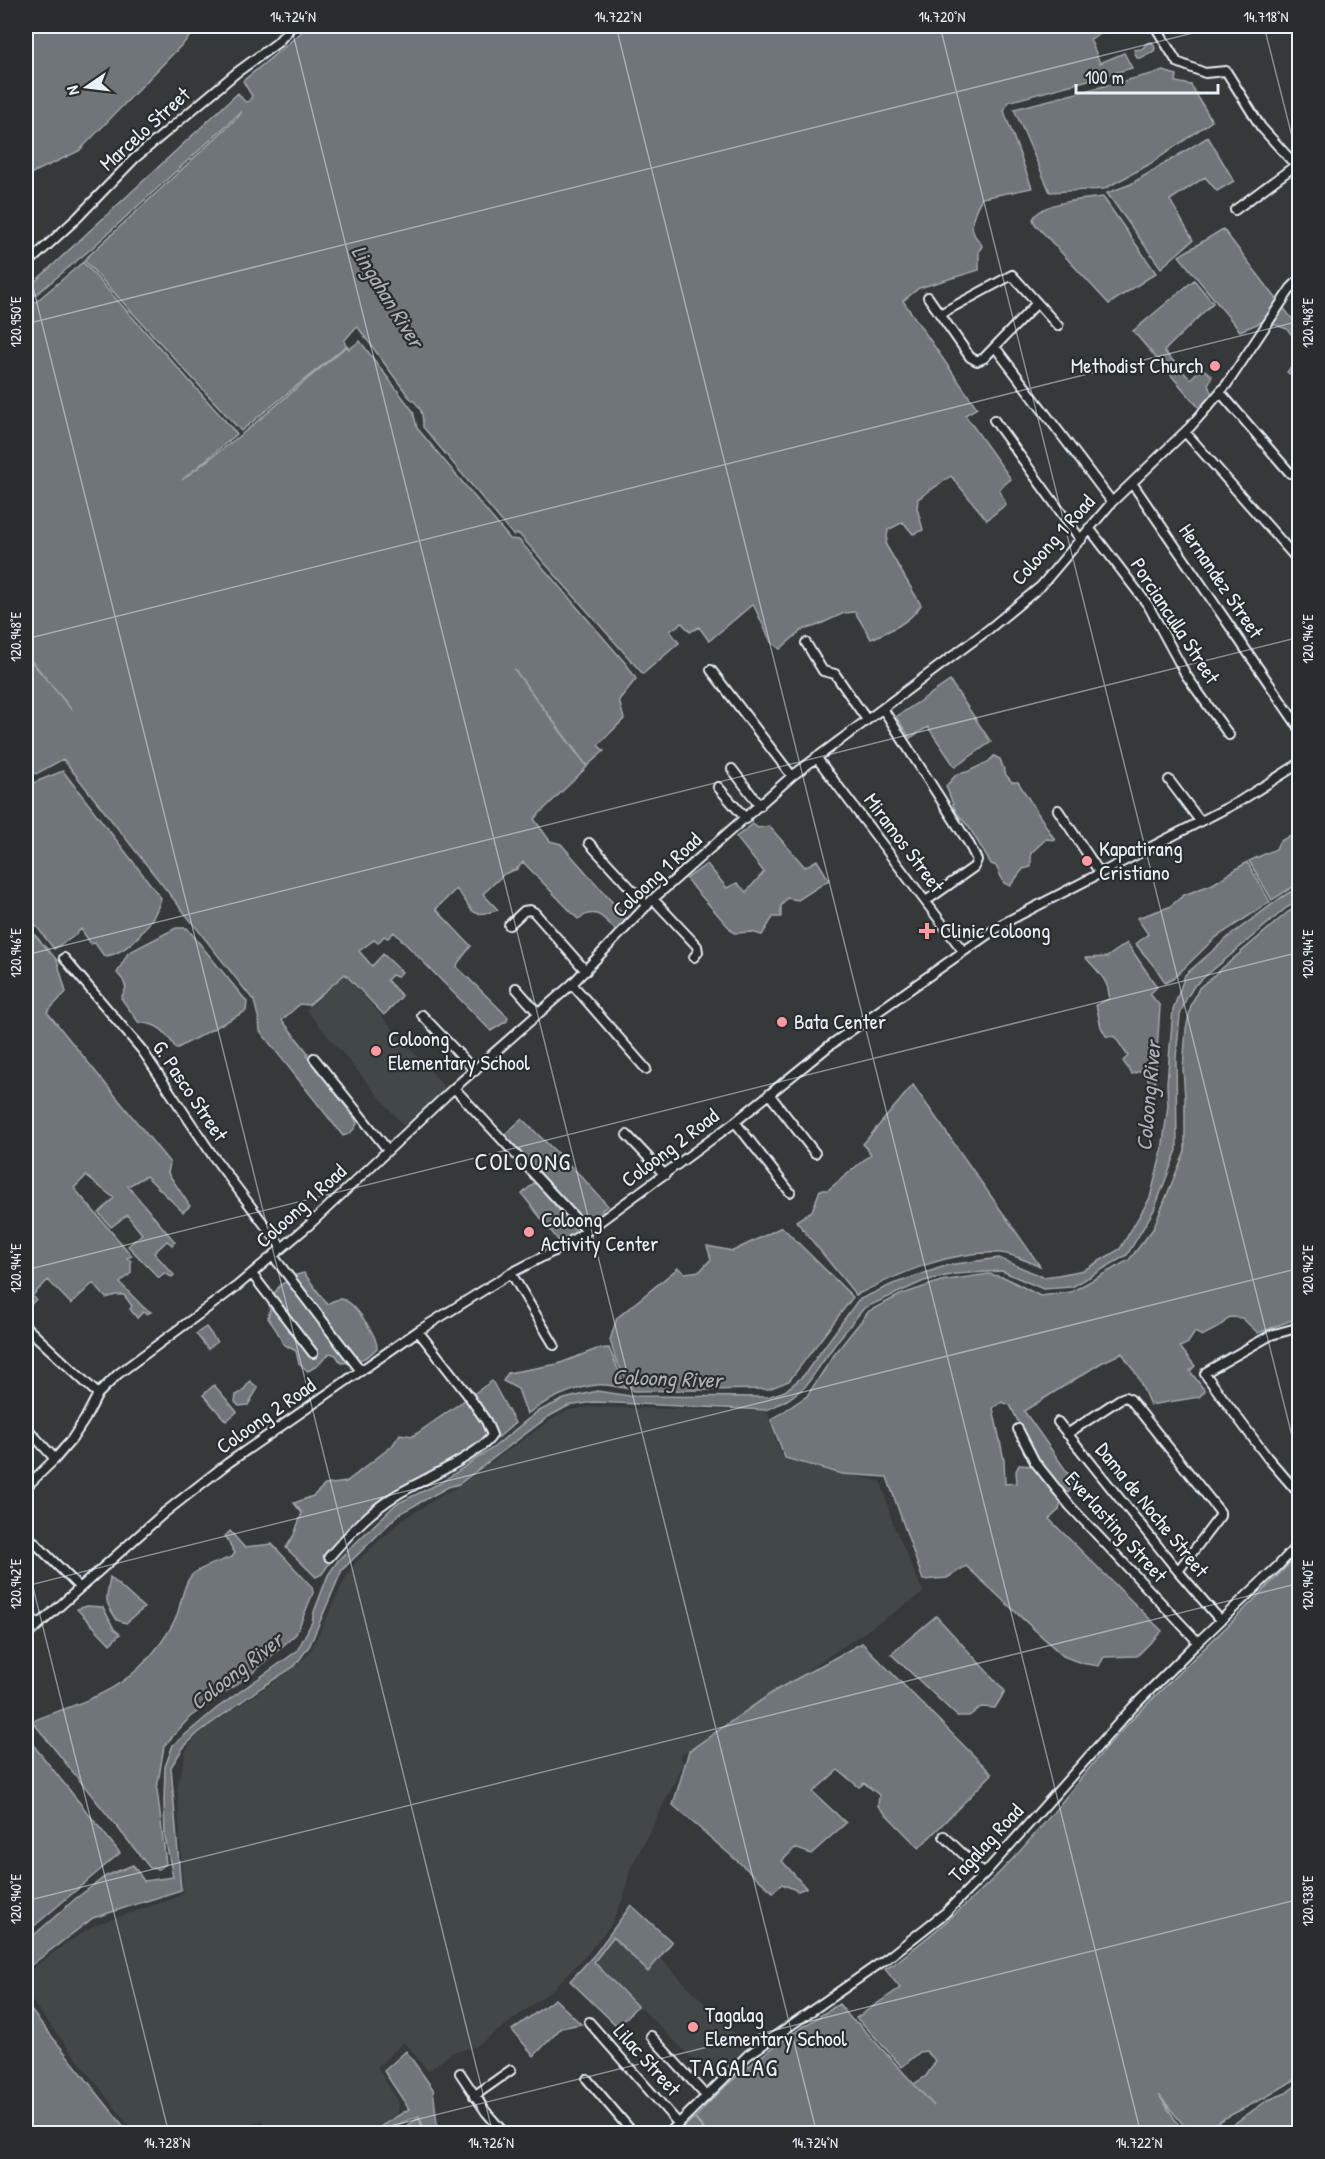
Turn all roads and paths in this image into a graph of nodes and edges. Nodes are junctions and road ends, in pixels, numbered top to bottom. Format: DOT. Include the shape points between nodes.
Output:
graph roads {
  1 [pos="292,26"];
  2 [pos="1155,26"];
  3 [pos="1298,167"];
  4 [pos="1235,210"];
  5 [pos="26,265"];
  6 [pos="1299,279"];
  7 [pos="928,297"];
  8 [pos="1037,303"];
  9 [pos="940,314"];
  10 [pos="1058,326"];
  11 [pos="995,347"];
  12 [pos="1220,392"];
  13 [pos="994,420"];
  14 [pos="1185,432"];
  15 [pos="1290,472"];
  16 [pos="1132,483"];
  17 [pos="1112,502"];
  18 [pos="1089,528"];
  19 [pos="1081,540"];
  20 [pos="1299,559"];
  21 [pos="806,644"];
  22 [pos="711,670"];
  23 [pos="883,709"];
  24 [pos="867,720"];
  25 [pos="1299,729"];
  26 [pos="1229,735"];
  27 [pos="816,757"];
  28 [pos="1299,763"];
  29 [pos="732,769"];
  30 [pos="792,777"];
  31 [pos="1169,780"];
  32 [pos="718,787"];
  33 [pos="760,806"];
  34 [pos="1058,810"];
  35 [pos="746,819"];
  36 [pos="1200,821"];
  37 [pos="589,843"];
  38 [pos="1100,873"];
  39 [pos="653,899"];
  40 [pos="926,901"];
  41 [pos="646,906"];
  42 [pos="508,925"];
  43 [pos="963,951"];
  44 [pos="694,957"];
  45 [pos="64,958"];
  46 [pos="586,971"];
  47 [pos="572,984"];
  48 [pos="516,988"];
  49 [pos="538,1013"];
  50 [pos="422,1015"];
  51 [pos="314,1058"];
  52 [pos="646,1069"];
  53 [pos="475,1071"];
  54 [pos="454,1088"];
  55 [pos="769,1094"];
  56 [pos="735,1122"];
  57 [pos="627,1135"];
  58 [pos="388,1150"];
  59 [pos="814,1153"];
  60 [pos="665,1175"];
  61 [pos="790,1192"];
  62 [pos="587,1231"];
  63 [pos="282,1248"];
  64 [pos="273,1256"];
  65 [pos="512,1273"];
  66 [pos="252,1274"];
  67 [pos="26,1327"];
  68 [pos="1299,1327"];
  69 [pos="418,1331"];
  70 [pos="554,1345"];
  71 [pos="312,1353"];
  72 [pos="361,1371"];
  73 [pos="98,1394"];
  74 [pos="1058,1422"];
  75 [pos="26,1427"];
  76 [pos="1018,1429"];
  77 [pos="1067,1434"];
  78 [pos="55,1459"];
  79 [pos="26,1485"];
  80 [pos="1299,1494"];
  81 [pos="26,1534"];
  82 [pos="1299,1542"];
  83 [pos="329,1557"];
  84 [pos="1178,1571"];
  85 [pos="80,1588"];
  86 [pos="26,1612"];
  87 [pos="1220,1620"];
  88 [pos="38,1625"];
  89 [pos="26,1636"];
  90 [pos="1198,1642"];
  91 [pos="944,1836"];
  92 [pos="984,1874"];
  93 [pos="589,2022"];
  94 [pos="651,2037"];
  95 [pos="510,2070"];
  96 [pos="460,2073"];
  97 [pos="587,2079"];
  98 [pos="474,2096"];
  99 [pos="706,2096"];
  100 [pos="678,2123"];
  101 [pos="505,2133"];
  102 [pos="634,2133"];
  103 [pos="668,2133"];
  1 -- 5 [label="street, Marcelo Street" via="277,43 134,159"];
  2 -- 3 [label="street" via="1177,62 1205,73 1226,71 1261,127"];
  3 -- 4 [label="street"];
  6 -- 12 [label="street, Coloong 1 Road"];
  7 -- 9 [label="street"];
  8 -- 9 [label="street" via="1012,275"];
  8 -- 10 [label="street"];
  8 -- 11 [label="street"];
  9 -- 11 [label="street" via="973,360 980,361"];
  11 -- 17 [label="street"];
  12 -- 14 [label="street, Coloong 1 Road"];
  12 -- 15 [label="street"];
  13 -- 19 [label="street"];
  14 -- 16 [label="street, Coloong 1 Road"];
  14 -- 20 [label="street"];
  16 -- 17 [label="street, Coloong 1 Road"];
  16 -- 25 [label="street, Hernandez Street"];
  17 -- 18 [label="street, Coloong 1 Road"];
  18 -- 19 [label="street, Coloong 1 Road"];
  18 -- 26 [label="street, Porcianculla Street" via="1148,605 1186,675"];
  19 -- 23 [label="street, Coloong 1 Road" via="1041,586"];
  21 -- 24 [label="street" via="823,671 835,674"];
  22 -- 30 [label="street"];
  23 -- 24 [label="street, Coloong 1 Road"];
  23 -- 40 [label="street" via="976,860 974,867"];
  24 -- 27 [label="street, Coloong 1 Road"];
  27 -- 30 [label="street, Coloong 1 Road"];
  27 -- 40 [label="street, Miramos Street"];
  28 -- 36 [label="street, Coloong 2 Road"];
  29 -- 33 [label="street"];
  30 -- 33 [label="street, Coloong 1 Road"];
  31 -- 36 [label="street"];
  32 -- 35 [label="street"];
  33 -- 35 [label="street, Coloong 1 Road"];
  34 -- 38 [label="street"];
  35 -- 39 [label="street, Coloong 1 Road"];
  36 -- 38 [label="street, Coloong 2 Road"];
  37 -- 41 [label="street"];
  38 -- 43 [label="street, Coloong 2 Road" via="1004,923"];
  39 -- 41 [label="street, Coloong 1 Road"];
  39 -- 44 [label="street" via="697,946"];
  40 -- 43 [label="street, Miramos Street"];
  41 -- 46 [label="street, Coloong 1 Road"];
  42 -- 46 [label="street" via="530,910"];
  43 -- 55 [label="street, Coloong 2 Road" via="829,1046"];
  45 -- 63 [label="street, G. Pasco Street" via="142,1050 213,1156"];
  46 -- 47 [label="street, Coloong 1 Road"];
  47 -- 49 [label="street, Coloong 1 Road"];
  47 -- 52 [label="street"];
  48 -- 49 [label="street"];
  49 -- 53 [label="street, Coloong 1 Road"];
  50 -- 53 [label="street"];
  51 -- 58 [label="street"];
  53 -- 54 [label="street, Coloong 1 Road"];
  54 -- 58 [label="street, Coloong 1 Road"];
  54 -- 62 [label="street"];
  55 -- 56 [label="street, Coloong 2 Road"];
  55 -- 59 [label="street"];
  56 -- 60 [label="street, Coloong 2 Road"];
  56 -- 61 [label="street"];
  57 -- 60 [label="street"];
  58 -- 63 [label="street, Coloong 1 Road"];
  60 -- 62 [label="street, Coloong 2 Road"];
  62 -- 65 [label="street, Coloong 2 Road"];
  63 -- 64 [label="street, Coloong 1 Road"];
  64 -- 66 [label="street, Coloong 1 Road"];
  64 -- 72 [label="street"];
  65 -- 69 [label="street, Coloong 2 Road"];
  65 -- 70 [label="street"];
  66 -- 71 [label="street"];
  66 -- 73 [label="street, Coloong 1 Road" via="126,1367"];
  67 -- 73 [label="street"];
  68 -- 80 [label="street" via="1271,1335 1205,1374"];
  69 -- 72 [label="street, Coloong 2 Road"];
  69 -- 83 [label="street" via="468,1395 492,1435 484,1445 371,1514"];
  72 -- 85 [label="street, Coloong 2 Road" via="219,1470"];
  73 -- 78 [label="street, Coloong 1 Road"];
  74 -- 77 [label="street, Dama de Noche Street"];
  75 -- 78 [label="street"];
  76 -- 90 [label="street, Everlasting Street" via="1035,1462 1070,1506"];
  77 -- 84 [label="street, Dama de Noche Street"];
  77 -- 84 [label="street" via="1125,1397 1130,1399 1220,1512"];
  78 -- 79 [label="street, Coloong 1 Road"];
  81 -- 85 [label="street"];
  82 -- 87 [label="street, Tagalag Road"];
  84 -- 87 [label="street, Dama de Noche Street"];
  85 -- 88 [label="street, Coloong 2 Road"];
  86 -- 88 [label="street"];
  87 -- 90 [label="street, Tagalag Road"];
  88 -- 89 [label="street, Coloong 2 Road"];
  90 -- 92 [label="street, Tagalag Road" via="1133,1707"];
  91 -- 92 [label="street"];
  92 -- 99 [label="street, Tagalag Road" via="915,1938 748,2055"];
  93 -- 100 [label="street, Lilac Street"];
  94 -- 99 [label="street"];
  95 -- 98 [label="street"];
  96 -- 98 [label="street"];
  97 -- 102 [label="street"];
  98 -- 101 [label="street"];
  99 -- 100 [label="street, Tagalag Road"];
  100 -- 103 [label="street, Tagalag Road"];
}
